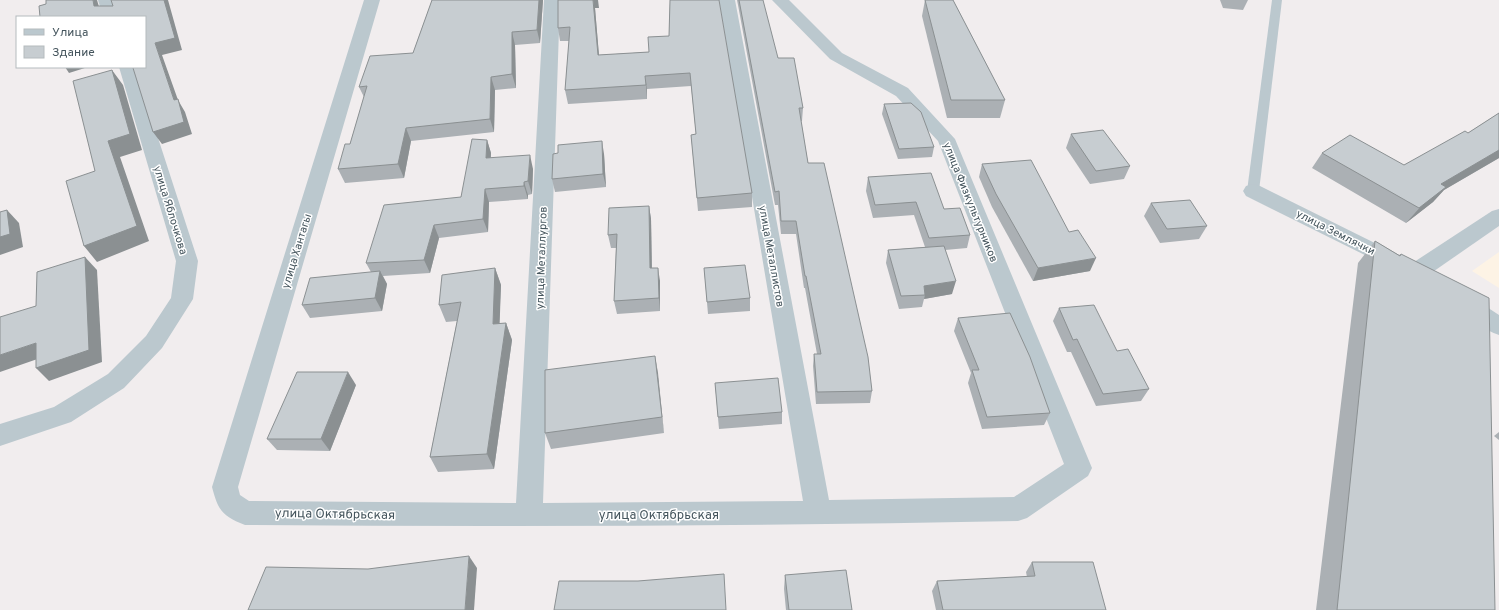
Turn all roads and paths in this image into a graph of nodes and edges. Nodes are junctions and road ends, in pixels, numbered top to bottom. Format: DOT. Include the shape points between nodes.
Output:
graph roads {
  1 [pos="106,0"];
  2 [pos="372,0"];
  3 [pos="552,0"];
  4 [pos="727,0"];
  5 [pos="780,0"];
  6 [pos="1277,0"];
  7 [pos="111,16"];
  8 [pos="127,68"];
  9 [pos="1253,191"];
  10 [pos="1499,216"];
  11 [pos="1416,272"];
  12 [pos="1499,326"];
  13 [pos="0,435"];
  14 [pos="1079,468"];
  15 [pos="229,502"];
  16 [pos="818,513"];
  17 [pos="529,515"];
  1 -- 7 [label="street"];
  2 -- 15 [label="street, улица Хантагы" via="226,487"];
  3 -- 17 [label="street, улица Металлургов"];
  4 -- 16 [label="street, улица Металлистов"];
  5 -- 14 [label="street, улица Физкультурников" via="836,56 902,92 946,139"];
  6 -- 9 [label="lane"];
  8 -- 13 [label="street, улица Яблочкова" via="187,261 182,299 154,342 116,381 62,415"];
  9 -- 11 [label="street, улица Землячки"];
  10 -- 11 [label="street"];
  11 -- 12 [label="street, улица Землячки"];
  14 -- 16 [label="street, улица Октябрьская" via="1018,509"];
  15 -- 17 [label="street, улица Октябрьская" via="245,513"];
  16 -- 17 [label="street, улица Октябрьская"];
}
